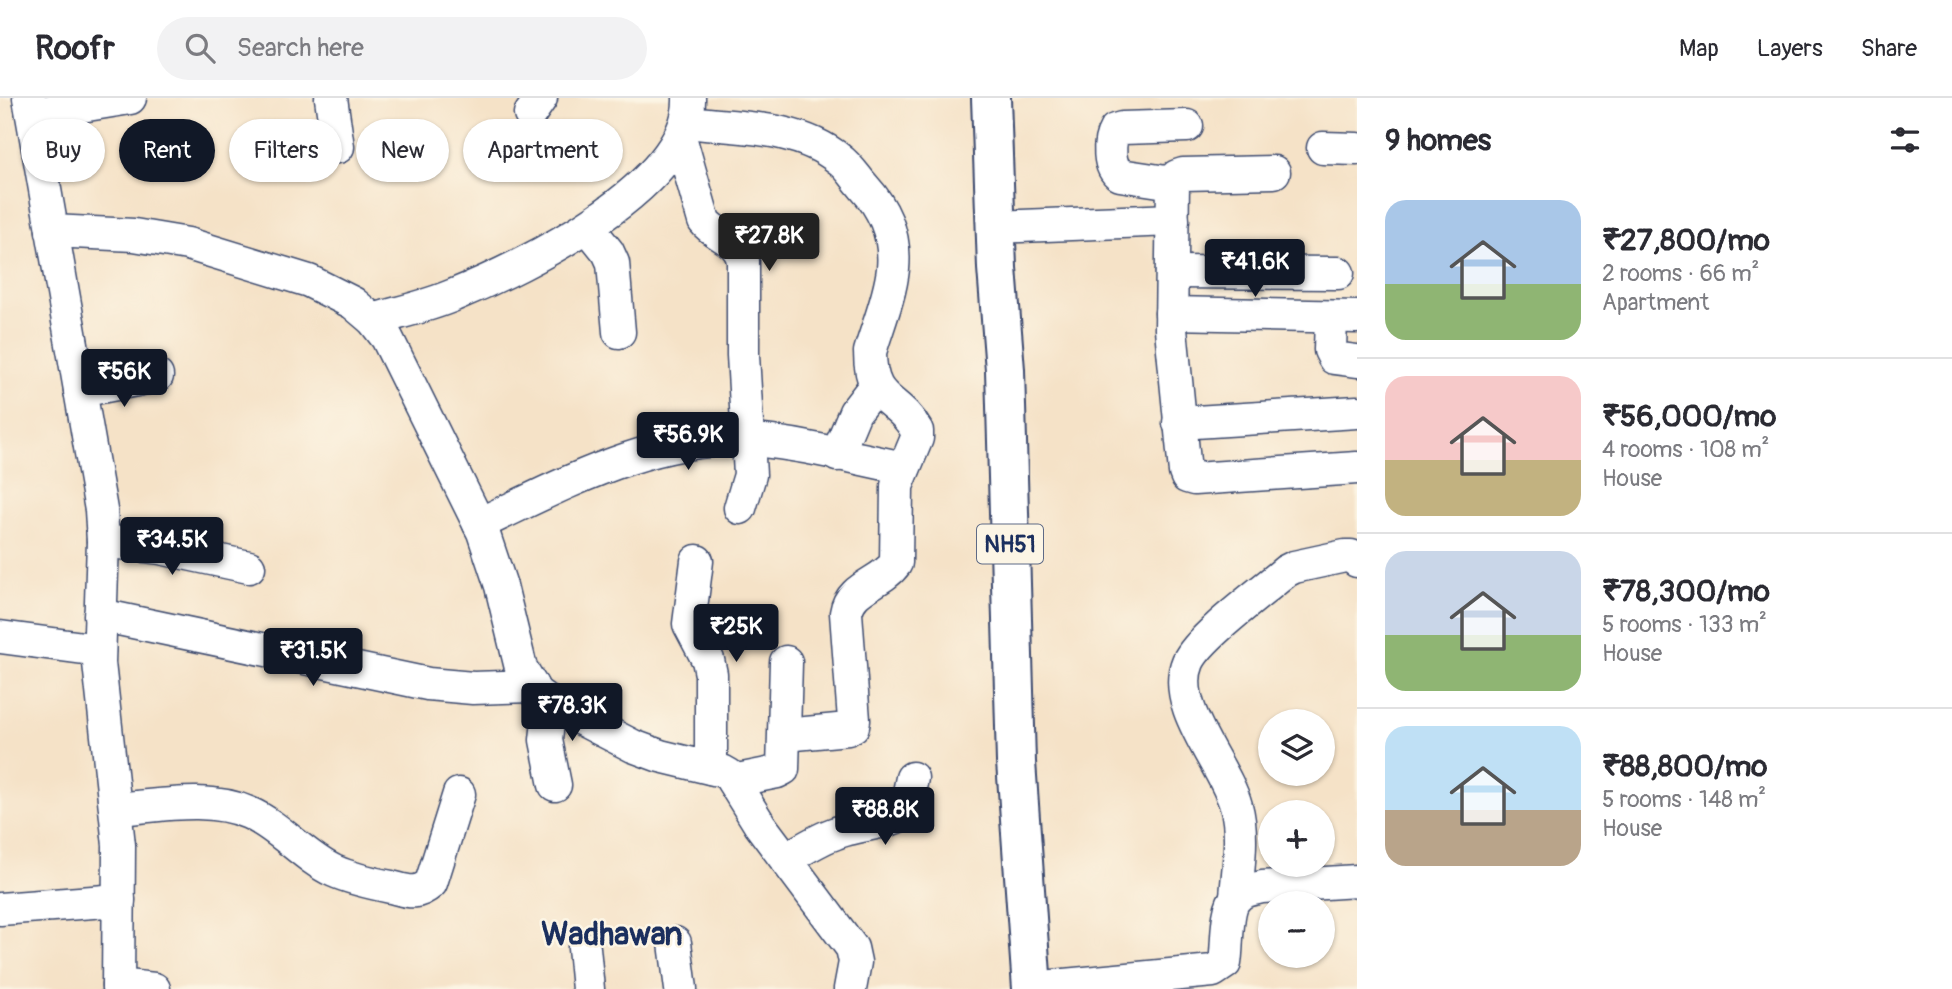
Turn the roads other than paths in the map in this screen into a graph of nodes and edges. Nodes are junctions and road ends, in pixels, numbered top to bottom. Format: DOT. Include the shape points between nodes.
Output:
graph roads {
  1 [pos="130,98"];
  2 [pos="331,98"];
  3 [pos="991,98"];
  4 [pos="31,106"];
  5 [pos="334,119"];
  6 [pos="685,119"];
  7 [pos="1187,126"];
  8 [pos="1323,148"];
  9 [pos="1357,149"];
  10 [pos="1274,172"];
  11 [pos="1173,183"];
  12 [pos="1173,220"];
  13 [pos="588,227"];
  14 [pos="996,227"];
  15 [pos="52,231"];
  16 [pos="1172,272"];
  17 [pos="1338,273"];
  18 [pos="1171,313"];
  19 [pos="1344,317"];
  20 [pos="373,320"];
  21 [pos="619,332"];
  22 [pos="1357,361"];
  23 [pos="157,376"];
  24 [pos="875,386"];
  25 [pos="80,391"];
  26 [pos="1357,412"];
  27 [pos="1179,422"];
  28 [pos="748,440"];
  29 [pos="837,455"];
  30 [pos="904,468"];
  31 [pos="1357,468"];
  32 [pos="740,508"];
  33 [pos="479,524"];
  34 [pos="103,541"];
  35 [pos="697,561"];
  36 [pos="1357,561"];
  37 [pos="248,567"];
  38 [pos="100,615"];
  39 [pos="0,637"];
  40 [pos="99,650"];
  41 [pos="786,662"];
  42 [pos="541,695"];
  43 [pos="785,735"];
  44 [pos="722,775"];
  45 [pos="912,778"];
  46 [pos="555,785"];
  47 [pos="458,794"];
  48 [pos="116,809"];
  49 [pos="786,859"];
  50 [pos="1357,881"];
  51 [pos="1236,897"];
  52 [pos="119,900"];
  53 [pos="0,909"];
  54 [pos="675,943"];
  55 [pos="584,948"];
  56 [pos="118,987"];
  57 [pos="1032,988"];
  58 [pos="153,989"];
  59 [pos="588,989"];
  60 [pos="681,989"];
  61 [pos="850,989"];
  1 -- 4 [label="street"];
  2 -- 5 [label="street"];
  3 -- 14 [label="highway, NH51"];
  4 -- 15 [label="street"];
  6 -- 13 [label="street" via="674,149 632,192"];
  6 -- 24 [label="street" via="806,139 840,159 879,204 891,238 893,271 870,352"];
  6 -- 28 [label="street" via="704,221 741,251"];
  7 -- 11 [label="street" via="1122,128 1112,135 1114,171"];
  8 -- 9 [label="street"];
  10 -- 11 [label="street" via="1184,174"];
  11 -- 12 [label="street"];
  12 -- 14 [label="street"];
  12 -- 16 [label="street"];
  13 -- 20 [label="street" via="528,262 452,296"];
  13 -- 21 [label="street" via="613,263"];
  14 -- 57 [label="highway, NH51" via="1005,370 1016,762"];
  15 -- 20 [label="street" via="134,235 188,244 309,281 353,303"];
  15 -- 25 [label="street"];
  16 -- 17 [label="street"];
  16 -- 18 [label="street"];
  18 -- 19 [label="street"];
  18 -- 27 [label="street"];
  19 -- 22 [label="street" via="1330,350 1334,358"];
  20 -- 33 [label="street" via="387,338"];
  23 -- 25 [label="street"];
  24 -- 29 [label="street" via="855,412"];
  24 -- 30 [label="street" via="917,431"];
  25 -- 34 [label="street"];
  26 -- 27 [label="street"];
  27 -- 31 [label="street" via="1185,472 1191,479"];
  28 -- 29 [label="street"];
  28 -- 32 [label="street" via="750,475"];
  28 -- 33 [label="street" via="650,450"];
  29 -- 30 [label="street"];
  30 -- 43 [label="street" via="897,486 896,563 848,602 853,726"];
  33 -- 42 [label="street" via="501,586 521,668"];
  34 -- 37 [label="street"];
  34 -- 38 [label="street"];
  35 -- 44 [label="street" via="689,624 712,674"];
  36 -- 51 [label="street" via="1345,556 1286,571 1203,641 1189,662 1185,681 1189,708 1237,808"];
  38 -- 40 [label="street"];
  38 -- 42 [label="street" via="428,684"];
  39 -- 40 [label="street"];
  40 -- 48 [label="street"];
  41 -- 43 [label="street"];
  42 -- 44 [label="street" via="633,746"];
  42 -- 46 [label="street"];
  43 -- 44 [label="street" via="783,769"];
  44 -- 49 [label="street"];
  45 -- 49 [label="street" via="901,816 836,832"];
  47 -- 48 [label="street" via="430,883 411,892 332,870 250,813 184,803"];
  48 -- 52 [label="street"];
  49 -- 61 [label="street" via="852,948 855,962"];
  50 -- 51 [label="street" via="1262,887"];
  51 -- 57 [label="street" via="1230,908 1225,963 1213,971"];
  52 -- 53 [label="street"];
  52 -- 56 [label="street"];
  54 -- 60 [label="street"];
  55 -- 59 [label="street"];
  56 -- 58 [label="street"];
}
